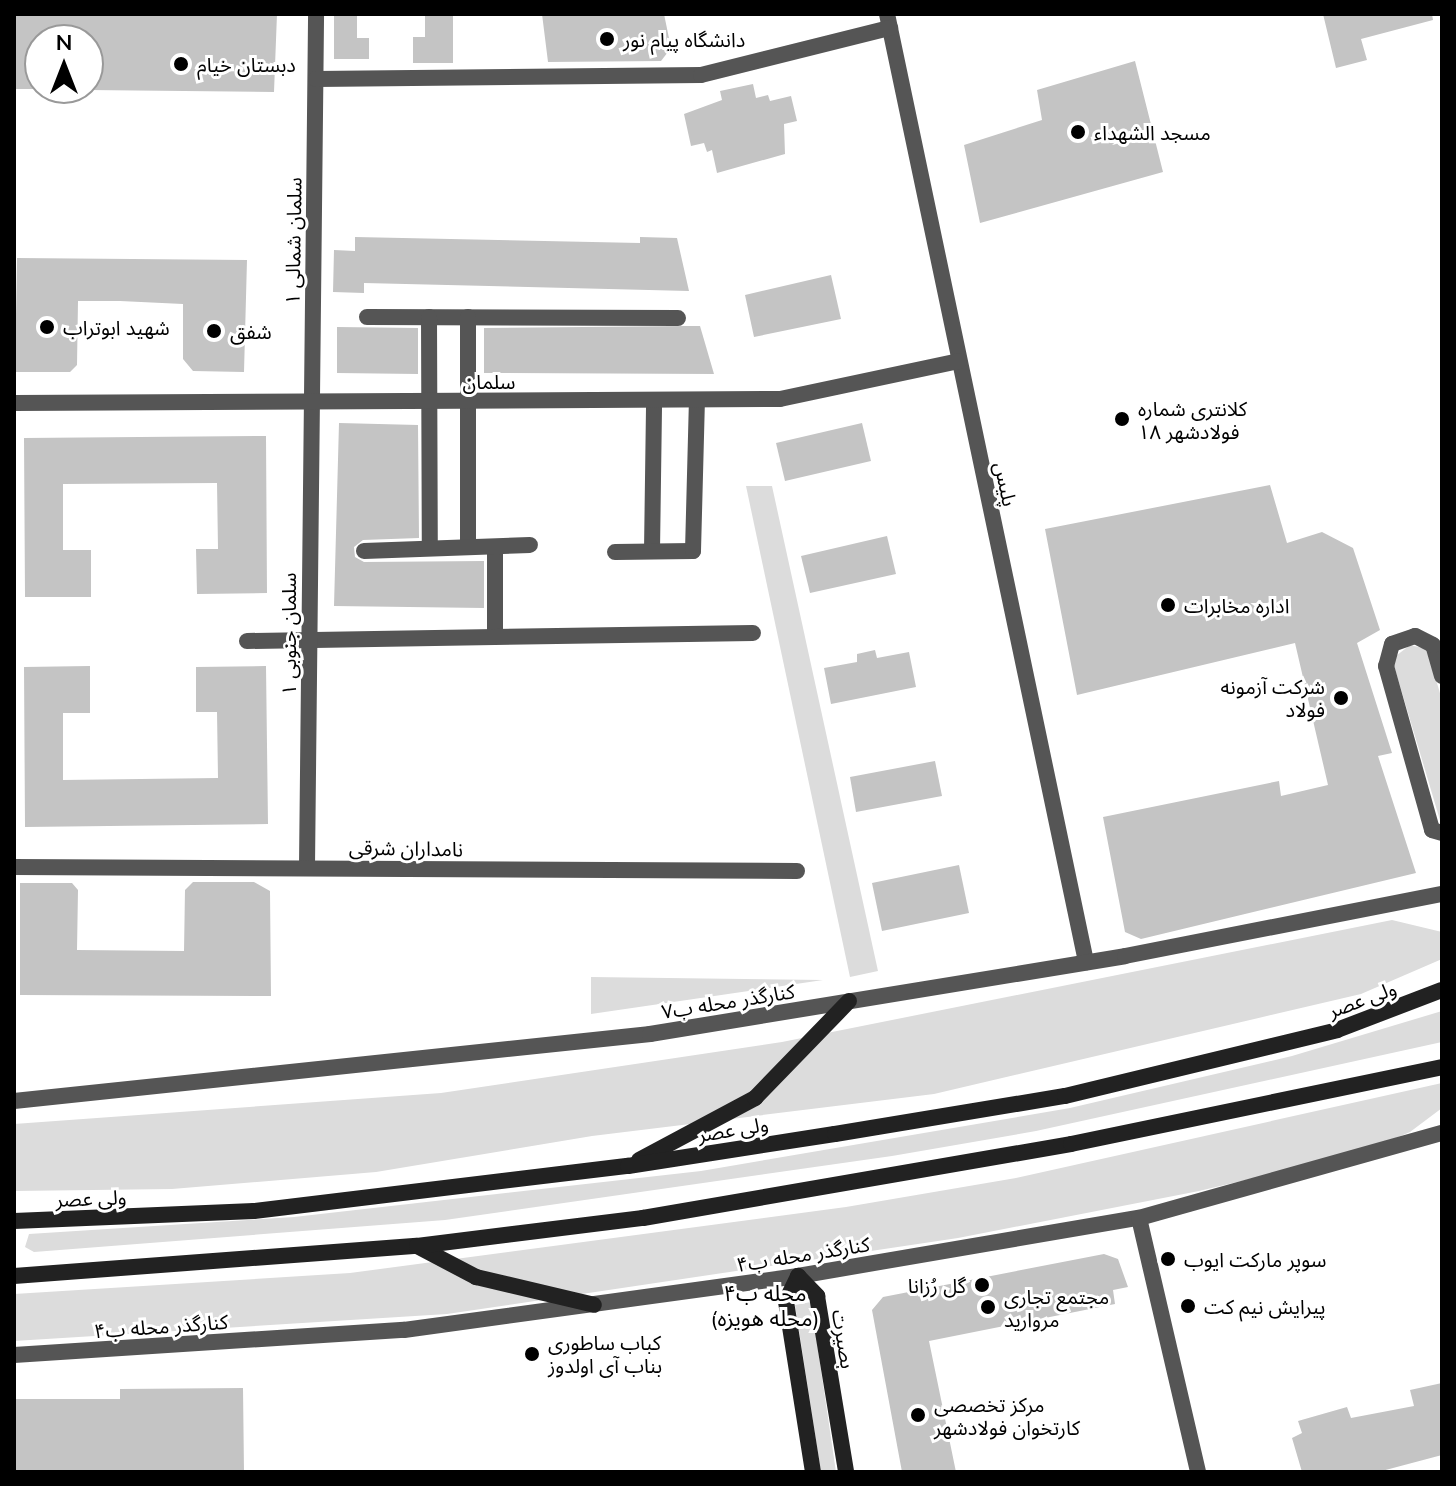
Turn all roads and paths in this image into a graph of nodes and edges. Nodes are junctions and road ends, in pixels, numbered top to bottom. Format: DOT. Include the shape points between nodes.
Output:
graph roads {
  1 [pos="316,14"];
  2 [pos="888,21"];
  3 [pos="316,79"];
  4 [pos="367,317"];
  5 [pos="429,317"];
  6 [pos="468,317"];
  7 [pos="678,318"];
  8 [pos="959,361"];
  9 [pos="654,400"];
  10 [pos="697,400"];
  11 [pos="466,401"];
  12 [pos="430,402"];
  13 [pos="14,403"];
  14 [pos="309,403"];
  15 [pos="530,545"];
  16 [pos="468,546"];
  17 [pos="495,547"];
  18 [pos="430,548"];
  19 [pos="364,551"];
  20 [pos="652,551"];
  21 [pos="615,552"];
  22 [pos="495,633"];
  23 [pos="753,633"];
  24 [pos="308,640"];
  25 [pos="247,641"];
  26 [pos="1442,676"];
  27 [pos="1442,833"];
  28 [pos="307,866"];
  29 [pos="14,867"];
  30 [pos="797,871"];
  31 [pos="1442,894"];
  32 [pos="1086,962"];
  33 [pos="1442,990"];
  34 [pos="849,1001"];
  35 [pos="1442,1067"];
  36 [pos="14,1101"];
  37 [pos="1442,1133"];
  38 [pos="628,1166"];
  39 [pos="1139,1218"];
  40 [pos="14,1221"];
  41 [pos="417,1246"];
  42 [pos="14,1276"];
  43 [pos="798,1276"];
  44 [pos="594,1305"];
  45 [pos="14,1355"];
  46 [pos="813,1472"];
  47 [pos="846,1472"];
  48 [pos="1198,1472"];
  1 -- 3 [label="street, سلمان شمالی ۱"];
  2 -- 3 [label="street" via="701,75"];
  2 -- 8 [label="street, پلیس"];
  3 -- 14 [label="street, سلمان شمالی ۱"];
  4 -- 5 [label="street"];
  5 -- 6 [label="street"];
  5 -- 12 [label="street"];
  6 -- 7 [label="street"];
  6 -- 11 [label="street"];
  8 -- 10 [label="street, سلمان" via="780,399"];
  8 -- 32 [label="street, پلیس"];
  9 -- 10 [label="street, سلمان"];
  9 -- 11 [label="street, سلمان"];
  9 -- 20 [label="street"];
  10 -- 20 [label="street" via="693,551"];
  11 -- 12 [label="street, سلمان"];
  11 -- 16 [label="street"];
  12 -- 14 [label="street, سلمان"];
  12 -- 18 [label="street"];
  13 -- 14 [label="street, سلمان"];
  14 -- 24 [label="street, سلمان جنوبی ۱"];
  15 -- 17 [label="street"];
  16 -- 17 [label="street"];
  16 -- 18 [label="street"];
  17 -- 22 [label="street"];
  18 -- 19 [label="street"];
  20 -- 21 [label="street"];
  22 -- 23 [label="street"];
  22 -- 24 [label="street"];
  24 -- 25 [label="street"];
  24 -- 28 [label="street, سلمان جنوبی ۱"];
  26 -- 27 [label="street" via="1433,645 1415,636 1392,644 1386,666 1432,830"];
  28 -- 29 [label="street, نامداران شرقی"];
  28 -- 30 [label="street, نامداران شرقی"];
  31 -- 32 [label="street, کنارگذر محله ب۷"];
  32 -- 34 [label="street, کنارگذر محله ب۷"];
  33 -- 38 [label="main road, ولی عصر" via="1337,1030 1065,1096"];
  34 -- 36 [label="street, کنارگذر محله ب۷" via="650,1034"];
  34 -- 38 [label="main road" via="755,1098"];
  35 -- 41 [label="main road" via="835,1188"];
  37 -- 39 [label="street, کنارگذر محله ب۴"];
  38 -- 40 [label="main road, ولی عصر" via="254,1211"];
  39 -- 43 [label="street, کنارگذر محله ب۴"];
  39 -- 48 [label="street"];
  41 -- 42 [label="main road"];
  41 -- 44 [label="main road" via="476,1277"];
  43 -- 44 [label="street, کنارگذر محله ب۴"];
  43 -- 46 [label="main road" via="786,1301"];
  43 -- 47 [label="main road, بصیرت" via="817,1296"];
  44 -- 45 [label="street, کنارگذر محله ب۴" via="404,1330"];
}
